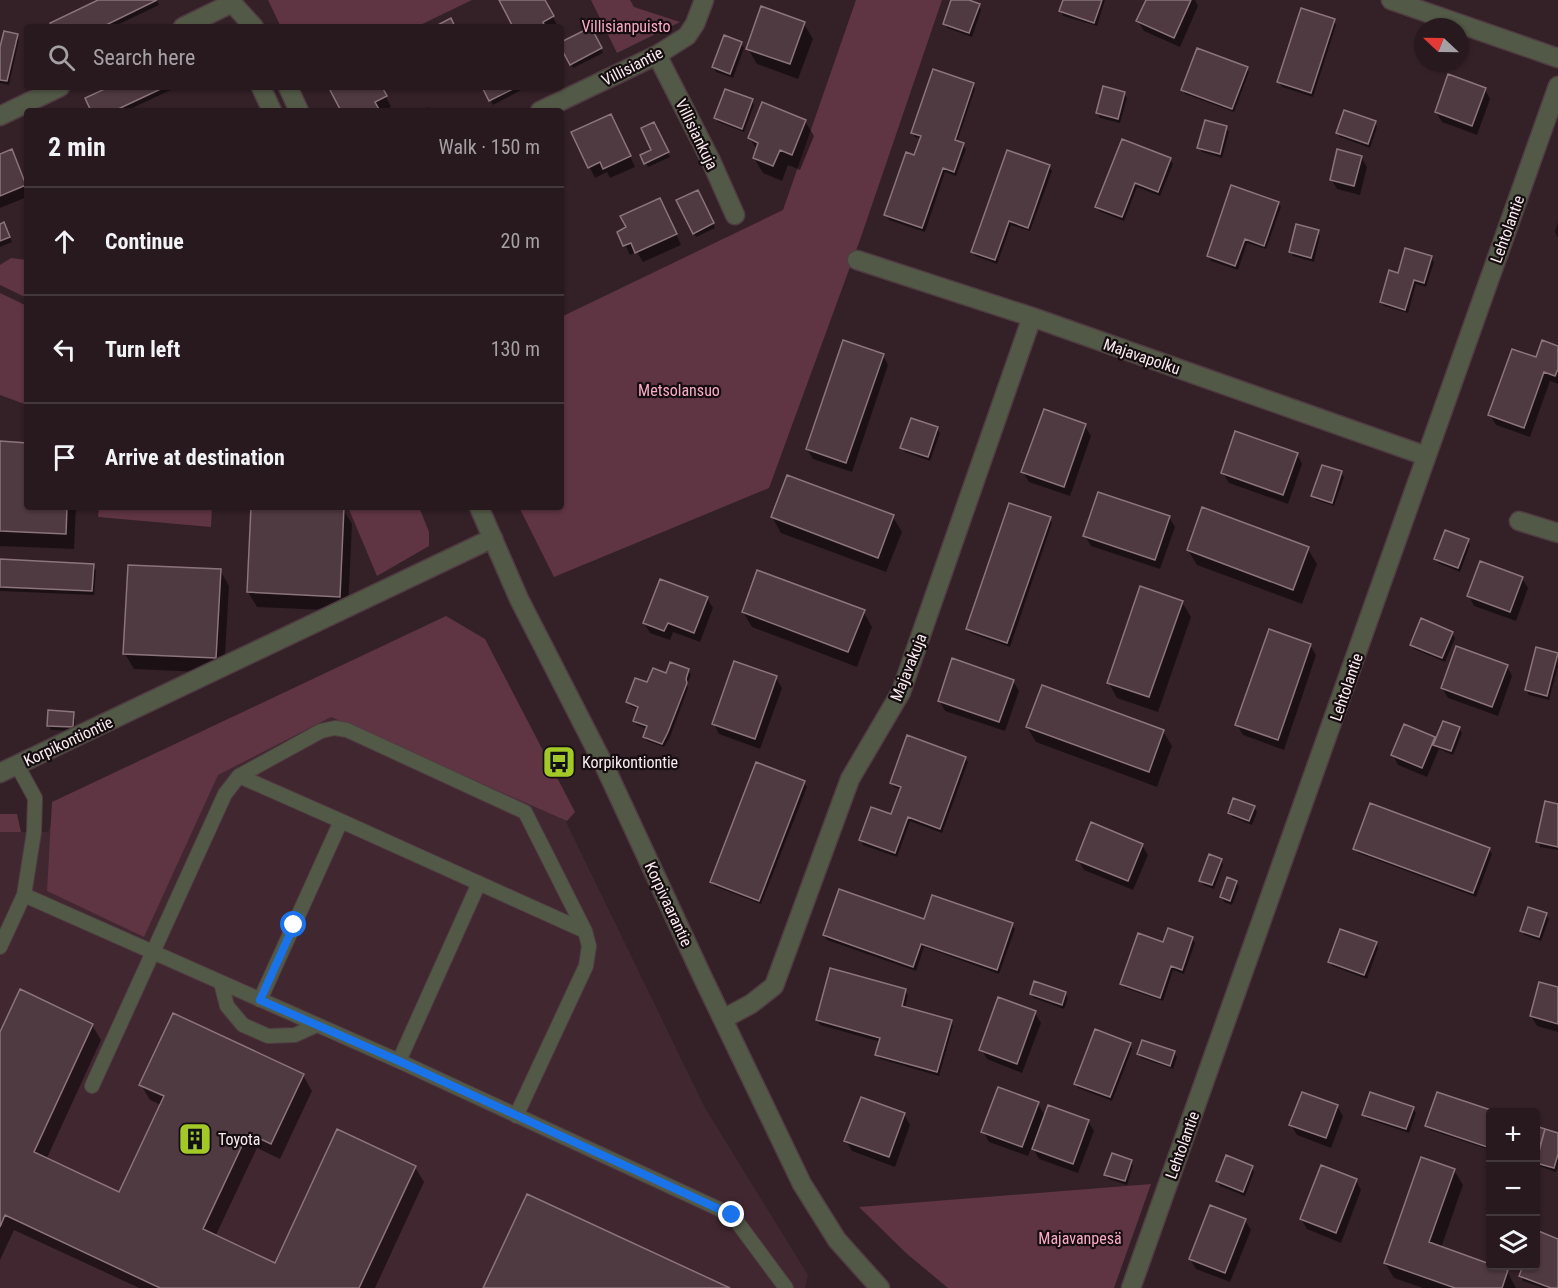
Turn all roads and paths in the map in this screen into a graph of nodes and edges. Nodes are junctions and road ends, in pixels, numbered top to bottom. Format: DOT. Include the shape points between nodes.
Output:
graph roads {
  1 [pos="704,0"];
  2 [pos="1391,0"];
  3 [pos="231,1"];
  4 [pos="189,24"];
  5 [pos="237,24"];
  6 [pos="251,24"];
  7 [pos="657,55"];
  8 [pos="1558,58"];
  9 [pos="1558,86"];
  10 [pos="54,90"];
  11 [pos="262,90"];
  12 [pos="289,90"];
  13 [pos="271,108"];
  14 [pos="298,108"];
  15 [pos="546,108"];
  16 [pos="0,116"];
  17 [pos="735,214"];
  18 [pos="857,260"];
  19 [pos="1032,317"];
  20 [pos="1426,456"];
  21 [pos="480,510"];
  22 [pos="1520,521"];
  23 [pos="1558,533"];
  24 [pos="493,538"];
  25 [pos="17,765"];
  26 [pos="0,773"];
  27 [pos="239,776"];
  28 [pos="341,821"];
  29 [pos="479,883"];
  30 [pos="24,895"];
  31 [pos="585,931"];
  32 [pos="0,947"];
  33 [pos="154,954"];
  34 [pos="221,983"];
  35 [pos="260,1000"];
  36 [pos="723,1019"];
  37 [pos="317,1025"];
  38 [pos="399,1061"];
  39 [pos="92,1086"];
  40 [pos="516,1116"];
  41 [pos="786,1288"];
  42 [pos="880,1288"];
  43 [pos="1131,1288"];
  1 -- 7 [label="street, Villisiantie" via="687,36"];
  2 -- 8 [label="street"];
  3 -- 4 [label="street"];
  3 -- 5 [label="street"];
  3 -- 6 [label="street"];
  7 -- 15 [label="street, Villisiantie"];
  7 -- 17 [label="street, Villisiankuja"];
  9 -- 20 [label="street, Lehtolantie"];
  10 -- 16 [label="street"];
  11 -- 13 [label="street"];
  12 -- 14 [label="street"];
  18 -- 19 [label="street, Majavapolku"];
  19 -- 20 [label="street, Majavapolku"];
  19 -- 36 [label="street, Majavakuja" via="901,692 850,779 774,986"];
  20 -- 43 [label="street, Lehtolantie"];
  21 -- 24 [label="street, Korpivaarantie"];
  22 -- 23 [label="street"];
  24 -- 25 [label="street, Korpikontiontie"];
  24 -- 36 [label="street, Korpivaarantie"];
  25 -- 26 [label="street, Korpikontiontie"];
  25 -- 30 [label="lane" via="35,798"];
  27 -- 28 [label="lane"];
  27 -- 31 [label="lane" via="321,731 347,730 525,812"];
  27 -- 33 [label="lane" via="225,794"];
  28 -- 29 [label="lane"];
  28 -- 35 [label="lane"];
  29 -- 31 [label="lane"];
  29 -- 38 [label="lane"];
  30 -- 32 [label="lane"];
  30 -- 33 [label="lane"];
  31 -- 40 [label="lane" via="589,946 586,966"];
  33 -- 34 [label="lane"];
  33 -- 39 [label="lane"];
  34 -- 35 [label="lane"];
  34 -- 37 [label="lane" via="227,1006 243,1025 268,1036 295,1035"];
  35 -- 37 [label="lane"];
  36 -- 42 [label="street, Korpivaarantie" via="802,1184 837,1240"];
  37 -- 38 [label="lane"];
  38 -- 40 [label="lane"];
  40 -- 41 [label="lane" via="732,1215"];
}
